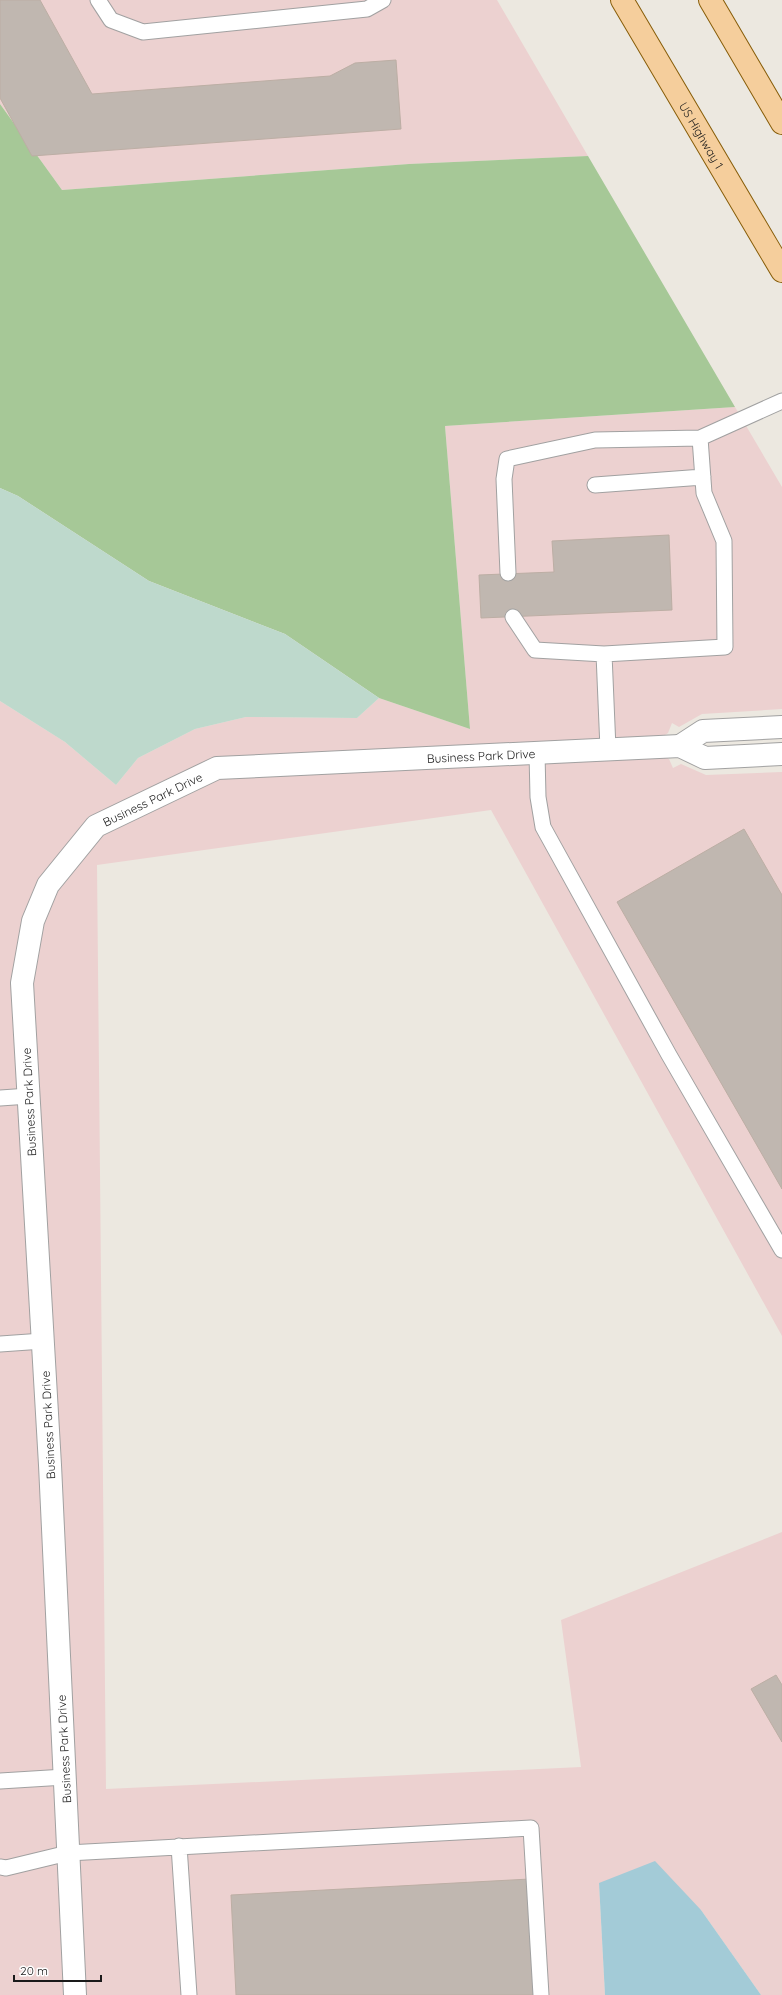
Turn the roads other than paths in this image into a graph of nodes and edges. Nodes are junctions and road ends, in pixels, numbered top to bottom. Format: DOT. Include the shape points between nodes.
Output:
graph roads {
  1 [pos="98,0"];
  2 [pos="383,0"];
  3 [pos="622,0"];
  4 [pos="710,0"];
  5 [pos="782,123"];
  6 [pos="782,271"];
  7 [pos="782,401"];
  8 [pos="700,438"];
  9 [pos="703,477"];
  10 [pos="595,485"];
  11 [pos="508,573"];
  12 [pos="512,617"];
  13 [pos="604,654"];
  14 [pos="777,727"];
  15 [pos="680,746"];
  16 [pos="608,749"];
  17 [pos="536,753"];
  18 [pos="777,754"];
  19 [pos="29,1096"];
  20 [pos="0,1098"];
  21 [pos="782,1250"];
  22 [pos="43,1341"];
  23 [pos="0,1344"];
  24 [pos="65,1777"];
  25 [pos="0,1781"];
  26 [pos="179,1846"];
  27 [pos="68,1853"];
  28 [pos="0,1867"];
  29 [pos="75,1995"];
  30 [pos="189,1995"];
  31 [pos="541,1995"];
  1 -- 2 [label="lane" via="111,20 143,32 367,9"];
  3 -- 6 [label="main road, US Highway 1"];
  4 -- 5 [label="main road"];
  7 -- 8 [label="lane"];
  8 -- 9 [label="lane"];
  8 -- 11 [label="lane" via="595,440 507,459 504,479"];
  9 -- 10 [label="lane"];
  9 -- 13 [label="lane" via="704,493 724,541 725,647"];
  12 -- 13 [label="lane" via="535,650"];
  13 -- 16 [label="lane"];
  14 -- 15 [label="street, Business Park Drive" via="703,731"];
  14 -- 18 [label="street, Business Park Drive"];
  15 -- 16 [label="street, Business Park Drive"];
  15 -- 18 [label="street, Business Park Drive" via="705,758"];
  16 -- 17 [label="street, Business Park Drive"];
  17 -- 19 [label="street, Business Park Drive" via="218,768 96,826 48,886 33,921 22,983"];
  17 -- 21 [label="lane" via="538,797 543,826 668,1055"];
  19 -- 20 [label="lane"];
  19 -- 22 [label="street, Business Park Drive"];
  22 -- 23 [label="lane"];
  22 -- 24 [label="street, Business Park Drive"];
  24 -- 25 [label="lane"];
  24 -- 27 [label="street, Business Park Drive"];
  26 -- 27 [label="lane"];
  26 -- 30 [label="lane"];
  26 -- 31 [label="lane" via="531,1828"];
  27 -- 28 [label="lane" via="6,1868"];
  27 -- 29 [label="street, Business Park Drive"];
}
